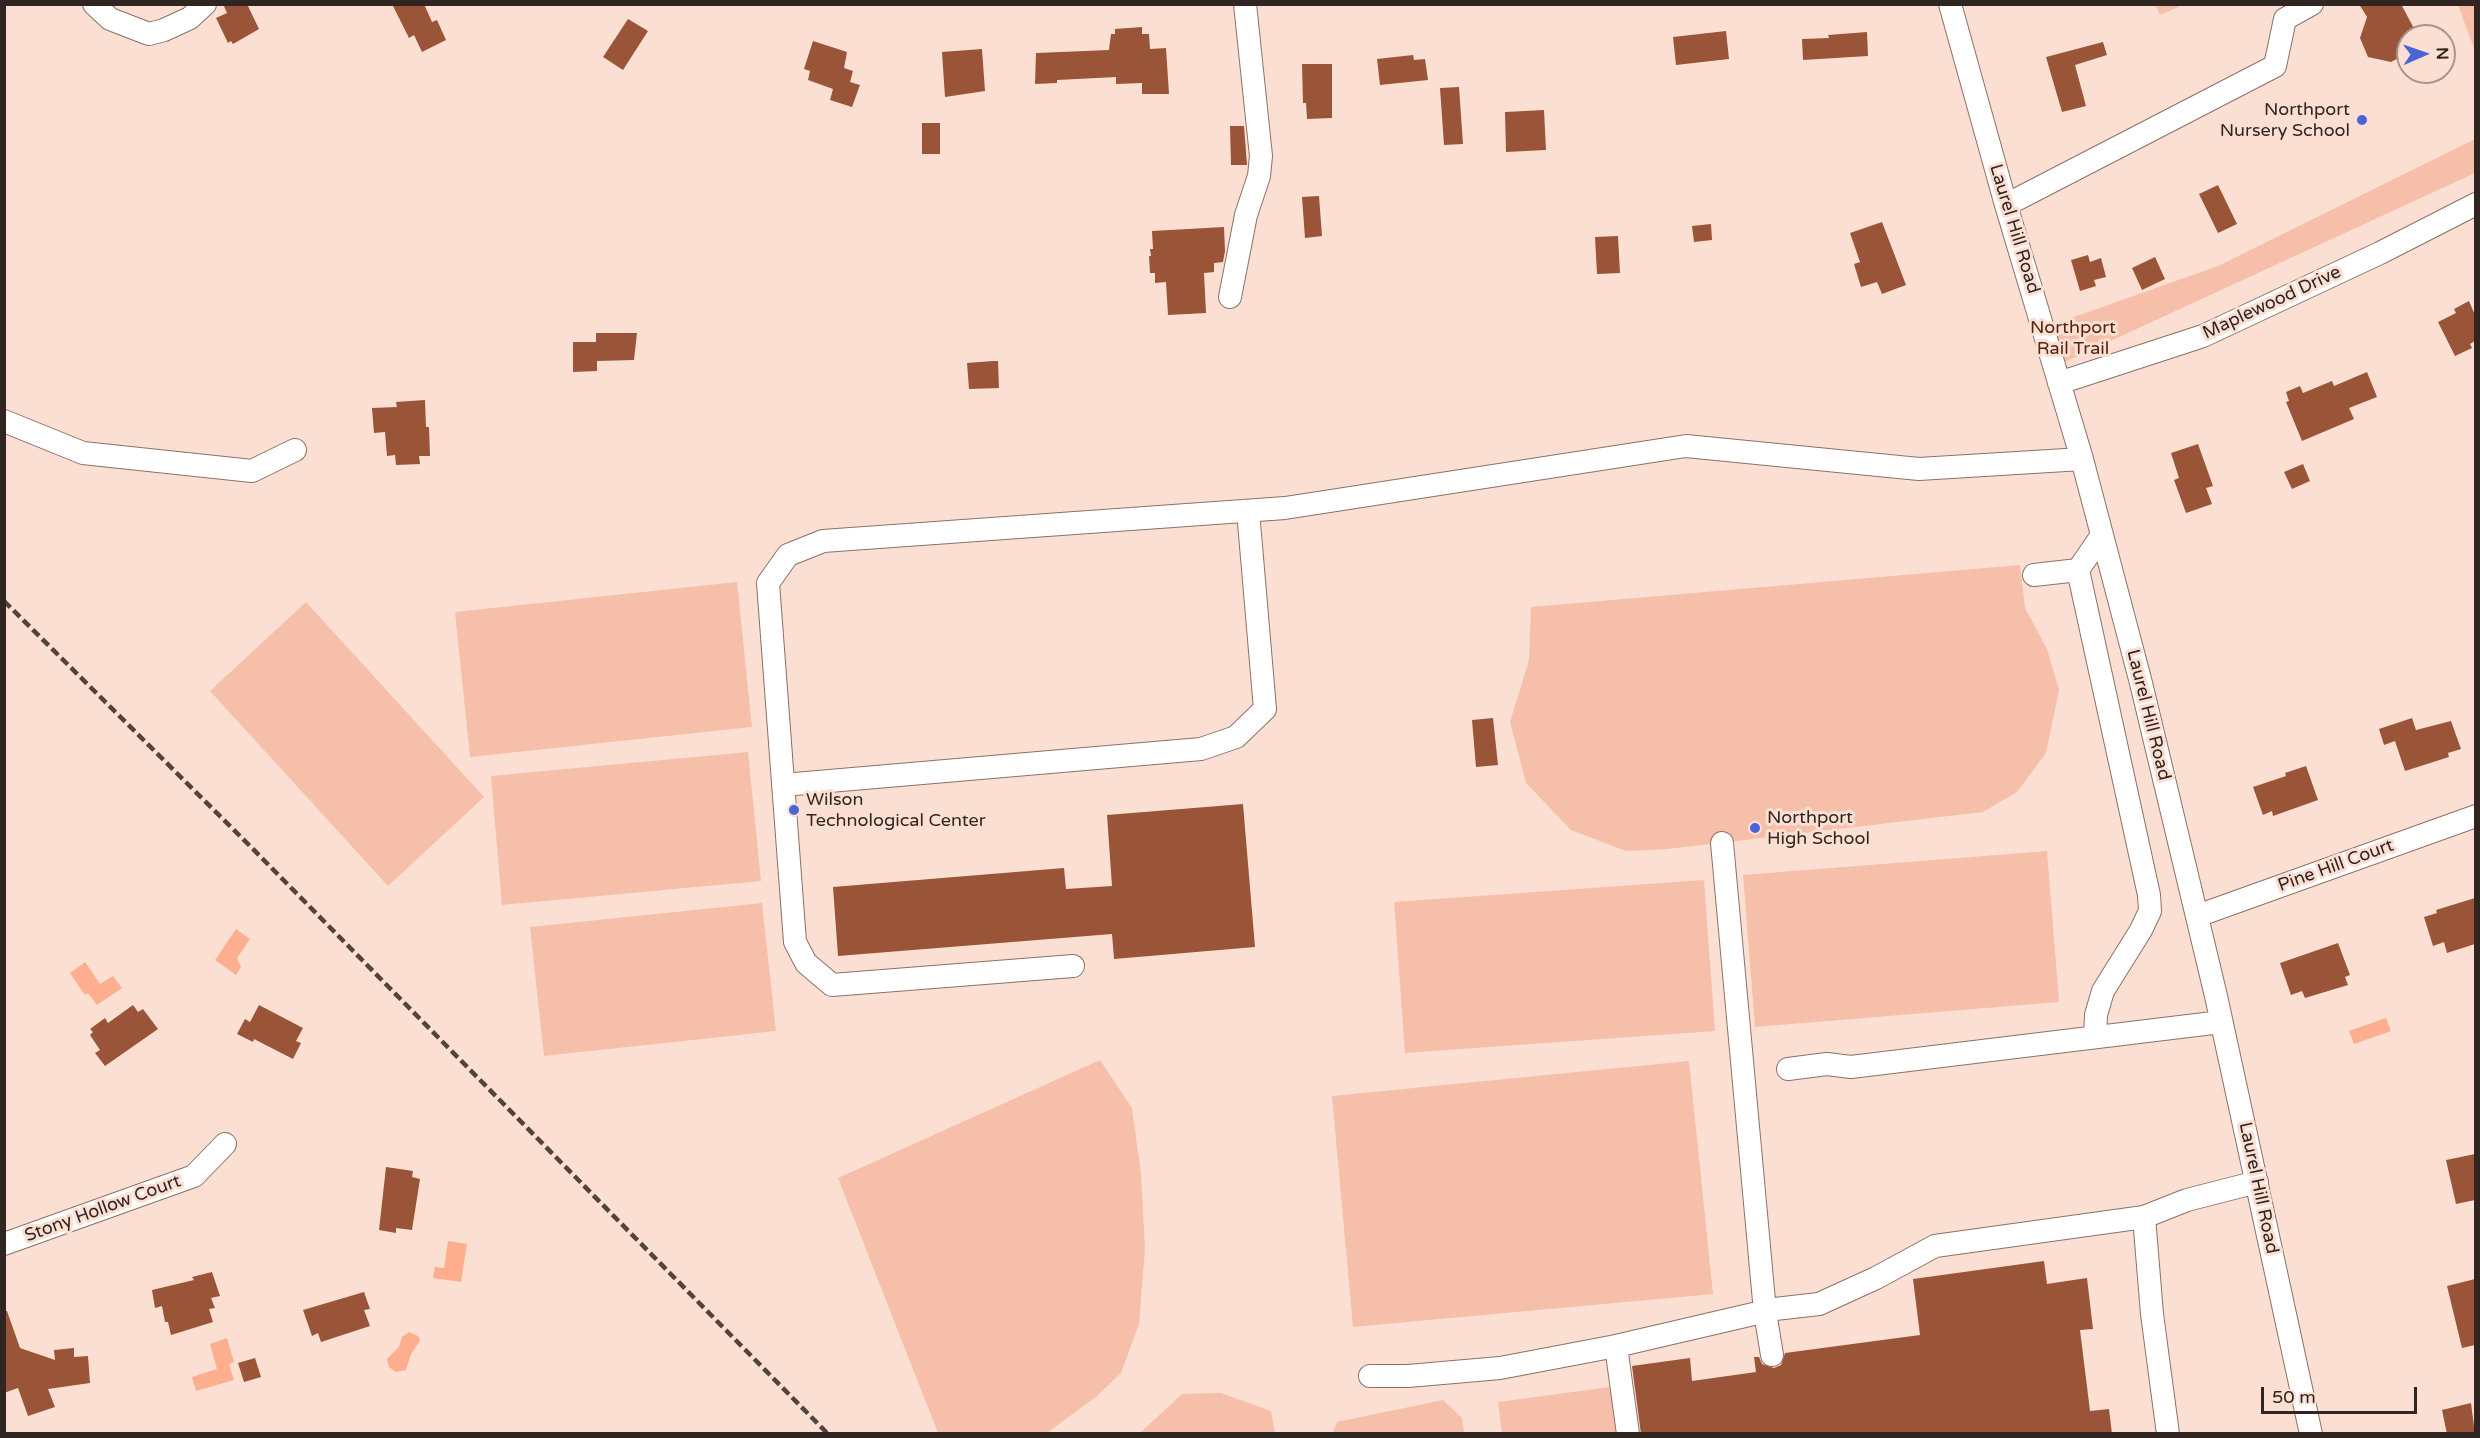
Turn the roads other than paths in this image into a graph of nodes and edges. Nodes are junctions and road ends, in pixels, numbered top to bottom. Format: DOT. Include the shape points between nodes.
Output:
graph roads {
  1 [pos="94,4"];
  2 [pos="205,4"];
  3 [pos="1245,4"];
  4 [pos="1950,4"];
  5 [pos="2312,4"];
  6 [pos="2475,204"];
  7 [pos="2006,205"];
  8 [pos="1230,297"];
  9 [pos="2059,382"];
  10 [pos="4,421"];
  11 [pos="295,450"];
  12 [pos="2082,459"];
  13 [pos="1248,511"];
  14 [pos="2102,536"];
  15 [pos="2078,570"];
  16 [pos="2034,575"];
  17 [pos="783,785"];
  18 [pos="2475,816"];
  19 [pos="1722,843"];
  20 [pos="2197,916"];
  21 [pos="1073,966"];
  22 [pos="2222,1022"];
  23 [pos="2095,1036"];
  24 [pos="1788,1070"];
  25 [pos="225,1144"];
  26 [pos="2257,1182"];
  27 [pos="2144,1217"];
  28 [pos="4,1244"];
  29 [pos="1765,1312"];
  30 [pos="1616,1346"];
  31 [pos="1772,1354"];
  32 [pos="1370,1376"];
  33 [pos="1628,1434"];
  34 [pos="2168,1434"];
  35 [pos="2311,1434"];
  1 -- 2 [label="street" via="110,19 149,34 190,18"];
  3 -- 8 [label="street" via="1261,156"];
  4 -- 7 [label="street, Laurel Hill Road"];
  5 -- 7 [label="street" via="2284,19 2276,66"];
  6 -- 9 [label="street, Maplewood Drive" via="2203,336"];
  7 -- 9 [label="street, Laurel Hill Road"];
  9 -- 12 [label="street, Laurel Hill Road"];
  10 -- 11 [label="street" via="84,453 252,471"];
  12 -- 13 [label="street" via="1919,470 1686,446"];
  12 -- 14 [label="street, Laurel Hill Road"];
  13 -- 17 [label="street" via="1265,709 1236,737 1201,749"];
  13 -- 17 [label="street" via="823,541 788,555 768,583"];
  14 -- 15 [label="street"];
  14 -- 20 [label="street, Laurel Hill Road"];
  15 -- 16 [label="street"];
  15 -- 23 [label="street" via="2150,910 2103,991"];
  17 -- 21 [label="street" via="795,942 806,963 832,985"];
  18 -- 20 [label="street, Pine Hill Court"];
  19 -- 29 [label="street"];
  20 -- 22 [label="street, Laurel Hill Road"];
  22 -- 23 [label="street"];
  22 -- 26 [label="street, Laurel Hill Road"];
  23 -- 24 [label="street" via="1851,1067 1827,1064"];
  25 -- 28 [label="street, Stony Hollow Court" via="194,1176"];
  26 -- 27 [label="street" via="2187,1200"];
  26 -- 35 [label="street, Laurel Hill Road"];
  27 -- 29 [label="street" via="1935,1246 1819,1304"];
  27 -- 34 [label="street"];
  29 -- 30 [label="street"];
  29 -- 31 [label="street"];
  30 -- 32 [label="street" via="1500,1368"];
  30 -- 33 [label="street"];
}
